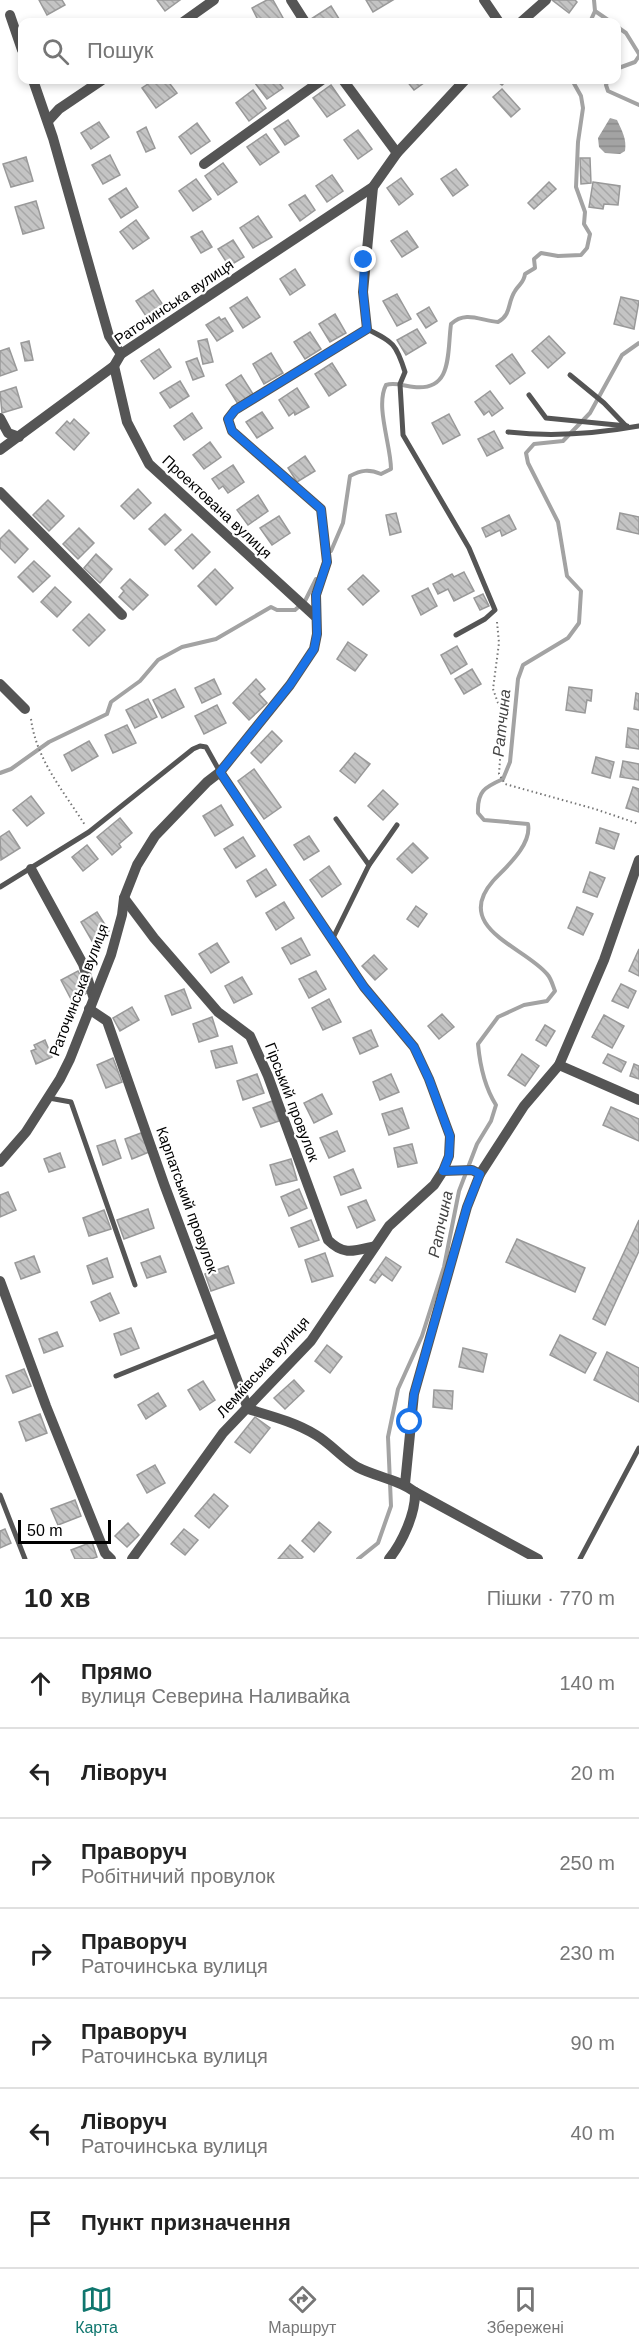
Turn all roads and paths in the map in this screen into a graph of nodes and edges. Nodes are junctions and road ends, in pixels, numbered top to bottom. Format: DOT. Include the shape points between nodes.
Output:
graph roads {
  1 [pos="214,0"];
  2 [pos="291,0"];
  3 [pos="484,0"];
  4 [pos="546,0"];
  5 [pos="10,15"];
  6 [pos="189,18"];
  7 [pos="302,18"];
  8 [pos="496,18"];
  9 [pos="526,18"];
  10 [pos="18,38"];
  11 [pos="34,84"];
  12 [pos="96,84"];
  13 [pos="316,84"];
  14 [pos="346,84"];
  15 [pos="461,84"];
  16 [pos="48,121"];
  17 [pos="397,153"];
  18 [pos="204,164"];
  19 [pos="373,187"];
  20 [pos="367,329"];
  21 [pos="121,354"];
  22 [pos="114,366"];
  23 [pos="570,375"];
  24 [pos="529,395"];
  25 [pos="0,418"];
  26 [pos="626,426"];
  27 [pos="637,427"];
  28 [pos="508,432"];
  29 [pos="19,437"];
  30 [pos="0,450"];
  31 [pos="0,492"];
  32 [pos="495,610"];
  33 [pos="123,615"];
  34 [pos="316,617"];
  35 [pos="456,635"];
  36 [pos="0,684"];
  37 [pos="25,710"];
  38 [pos="220,772"];
  39 [pos="336,819"];
  40 [pos="639,824"];
  41 [pos="397,825"];
  42 [pos="89,832"];
  43 [pos="639,860"];
  44 [pos="369,865"];
  45 [pos="31,868"];
  46 [pos="0,887"];
  47 [pos="124,898"];
  48 [pos="333,938"];
  49 [pos="93,996"];
  50 [pos="89,1009"];
  51 [pos="559,1065"];
  52 [pos="49,1098"];
  53 [pos="639,1100"];
  54 [pos="0,1162"];
  55 [pos="443,1171"];
  56 [pos="476,1172"];
  57 [pos="375,1246"];
  58 [pos="0,1281"];
  59 [pos="135,1285"];
  60 [pos="221,1334"];
  61 [pos="116,1376"];
  62 [pos="248,1409"];
  63 [pos="639,1448"];
  64 [pos="405,1484"];
  65 [pos="415,1492"];
  66 [pos="0,1495"];
  67 [pos="25,1559"];
  68 [pos="111,1559"];
  69 [pos="132,1559"];
  70 [pos="389,1559"];
  71 [pos="538,1559"];
  72 [pos="580,1559"];
  1 -- 6 [label="street"];
  2 -- 7 [label="street"];
  3 -- 8 [label="street"];
  4 -- 9 [label="street"];
  5 -- 10 [label="street"];
  11 -- 16 [label="street"];
  12 -- 16 [label="street"];
  13 -- 18 [label="street"];
  14 -- 17 [label="street"];
  15 -- 17 [label="street, Раточинська вулиця"];
  16 -- 21 [label="street" via="109,336"];
  17 -- 19 [label="street, Раточинська вулиця"];
  19 -- 20 [label="street, Раточинська вулиця" via="363,292"];
  19 -- 21 [label="street, Раточинська вулиця"];
  20 -- 32 [label="lane" via="392,341 402,360 403,435 469,548"];
  20 -- 34 [label="street, Раточинська вулиця" via="235,410 228,419 232,431 321,509 327,562 316,595"];
  21 -- 22 [label="street, Раточинська вулиця"];
  22 -- 29 [label="street, Раточинська вулиця"];
  22 -- 34 [label="street, Проектована вулиця" via="127,422 149,464"];
  23 -- 26 [label="lane"];
  24 -- 26 [label="lane" via="546,418"];
  25 -- 29 [label="street" via="8,433"];
  26 -- 27 [label="lane"];
  27 -- 28 [label="lane" via="562,435"];
  29 -- 30 [label="street, Раточинська вулиця"];
  31 -- 33 [label="street"];
  32 -- 35 [label="lane"];
  32 -- 40 [label="path" via="499,643 493,689 503,717 499,774 505,784"];
  34 -- 38 [label="street, Раточинська вулиця" via="314,649 305,665"];
  36 -- 37 [label="street"];
  37 -- 42 [label="path" via="31,716 42,758"];
  38 -- 42 [label="lane" via="206,747 200,746"];
  38 -- 47 [label="street, Раточинська вулиця" via="155,836 137,865"];
  38 -- 48 [label="street"];
  39 -- 44 [label="lane"];
  41 -- 44 [label="lane"];
  42 -- 45 [label="lane"];
  43 -- 51 [label="street" via="604,960"];
  44 -- 48 [label="lane"];
  45 -- 46 [label="lane"];
  45 -- 49 [label="street" via="83,964"];
  47 -- 49 [label="street, Раточинська вулиця" via="111,955"];
  47 -- 57 [label="street, Гірський провулок" via="218,1012 250,1036 328,1240 338,1249 352,1251"];
  48 -- 55 [label="street" via="364,987 414,1047 450,1136"];
  49 -- 50 [label="street, Раточинська вулиця"];
  50 -- 52 [label="street, Раточинська вулиця" via="70,1059"];
  50 -- 60 [label="street, Карпатський провулок" via="106,1021"];
  51 -- 53 [label="street"];
  51 -- 56 [label="street"];
  52 -- 54 [label="street, Раточинська вулиця"];
  52 -- 59 [label="lane" via="70,1102"];
  55 -- 56 [label="street"];
  55 -- 57 [label="street, Лемківська вулиця" via="434,1185 389,1226"];
  56 -- 64 [label="street" via="414,1394"];
  57 -- 62 [label="street, Лемківська вулиця" via="311,1341"];
  58 -- 68 [label="street" via="105,1553"];
  60 -- 61 [label="lane"];
  60 -- 62 [label="street, Карпатський провулок"];
  62 -- 64 [label="street" via="293,1423 354,1465"];
  62 -- 69 [label="street, Лемківська вулиця" via="223,1433"];
  63 -- 72 [label="lane"];
  64 -- 65 [label="street"];
  65 -- 70 [label="street" via="410,1517"];
  65 -- 71 [label="street"];
  66 -- 67 [label="lane"];
}
